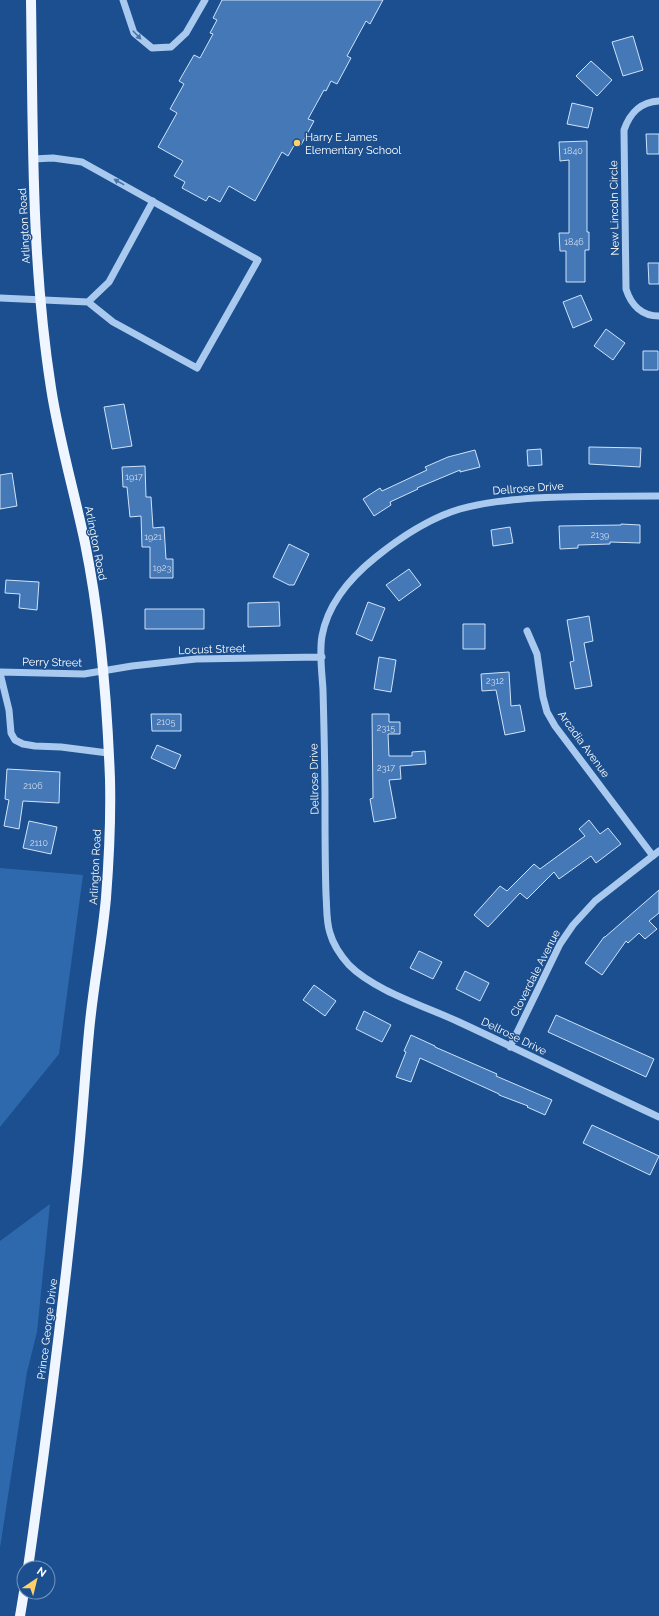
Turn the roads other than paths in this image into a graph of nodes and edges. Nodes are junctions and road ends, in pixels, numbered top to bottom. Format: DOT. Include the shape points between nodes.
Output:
graph roads {
  1 [pos="31,0"];
  2 [pos="123,0"];
  3 [pos="205,0"];
  4 [pos="659,101"];
  5 [pos="33,159"];
  6 [pos="153,201"];
  7 [pos="0,298"];
  8 [pos="40,300"];
  9 [pos="88,302"];
  10 [pos="659,316"];
  11 [pos="659,496"];
  12 [pos="526,631"];
  13 [pos="322,657"];
  14 [pos="104,671"];
  15 [pos="0,673"];
  16 [pos="108,753"];
  17 [pos="659,851"];
  18 [pos="653,856"];
  19 [pos="510,1047"];
  20 [pos="84,1092"];
  21 [pos="659,1117"];
  22 [pos="29,1560"];
  23 [pos="23,1600"];
  24 [pos="20,1616"];
  1 -- 5 [label="main road, Arlington Road"];
  2 -- 3 [label="street, one-way" via="134,33 152,48 172,47 186,33"];
  4 -- 10 [label="street, New Lincoln Circle" via="644,104 633,111 627,120 624,138 626,289 629,299 637,308 644,313"];
  6 -- 5 [label="street, one-way" via="82,162 53,158"];
  5 -- 8 [label="main road, Arlington Road"];
  6 -- 9 [label="street" via="109,282"];
  6 -- 9 [label="street" via="258,260 197,368 113,322"];
  7 -- 8 [label="street"];
  8 -- 9 [label="street"];
  8 -- 14 [label="main road, Arlington Road" via="51,388 85,544"];
  11 -- 13 [label="street, Dellrose Drive" via="558,497 493,501 445,515 414,530 390,546 350,580 328,616 322,636"];
  12 -- 18 [label="street, Arcadia Avenue" via="537,654 543,697 555,726"];
  13 -- 14 [label="street, Locust Street" via="196,660"];
  13 -- 19 [label="street, Dellrose Drive" via="327,922 338,951 355,970 378,986"];
  14 -- 15 [label="street, Perry Street" via="84,674"];
  14 -- 16 [label="main road, Arlington Road"];
  15 -- 16 [label="street" via="9,710 11,733 15,740 35,746"];
  16 -- 20 [label="main road, Arlington Road" via="110,784 106,899"];
  17 -- 18 [label="street, Cloverdale Avenue"];
  18 -- 19 [label="street, Cloverdale Avenue" via="595,901 573,925 560,944"];
  19 -- 21 [label="street, Dellrose Drive"];
  20 -- 22 [label="main road, Prince George Drive" via="66,1275"];
  23 -- 24 [label="main road"];
}
